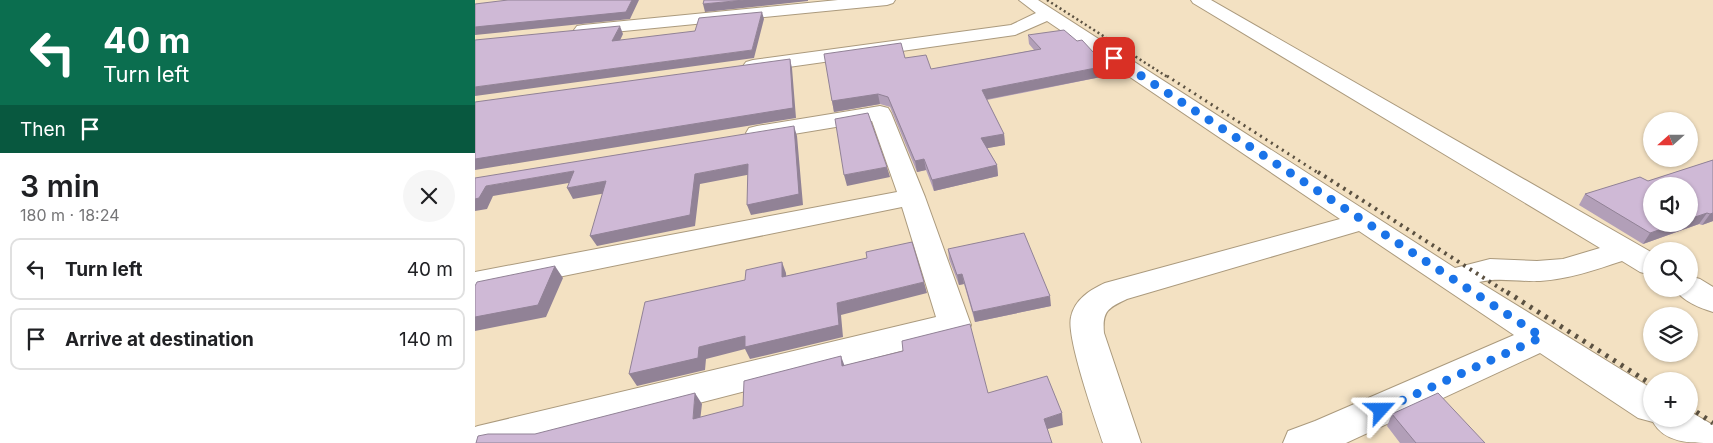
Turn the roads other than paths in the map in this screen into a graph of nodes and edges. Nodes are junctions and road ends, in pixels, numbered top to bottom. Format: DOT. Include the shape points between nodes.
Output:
graph roads {
  1 [pos="887,0"];
  2 [pos="1199,0"];
  3 [pos="1037,7"];
  4 [pos="563,32"];
  5 [pos="730,69"];
  6 [pos="735,137"];
  7 [pos="912,198"];
  8 [pos="1364,221"];
  9 [pos="1626,250"];
  10 [pos="1643,260"];
  11 [pos="1451,279"];
  12 [pos="475,283"];
  13 [pos="1698,292"];
  14 [pos="1713,301"];
  15 [pos="1542,337"];
  16 [pos="1643,402"];
  17 [pos="1684,427"];
  18 [pos="478,443"];
  19 [pos="1122,443"];
  20 [pos="1302,443"];
  21 [pos="1709,443"];
  1 -- 4 [label="street"];
  2 -- 9 [label="street"];
  3 -- 5 [label="street" via="1015,30"];
  3 -- 8 [label="street"];
  6 -- 7 [label="street" via="880,113"];
  7 -- 12 [label="street"];
  7 -- 18 [label="street" via="955,325"];
  8 -- 11 [label="street"];
  8 -- 19 [label="street" via="1116,291 1091,307 1085,319 1087,333"];
  9 -- 10 [label="street"];
  9 -- 11 [label="street" via="1564,269 1489,270"];
  11 -- 15 [label="street"];
  13 -- 14 [label="street"];
  15 -- 16 [label="street"];
  15 -- 20 [label="street"];
  17 -- 21 [label="street"];
}
